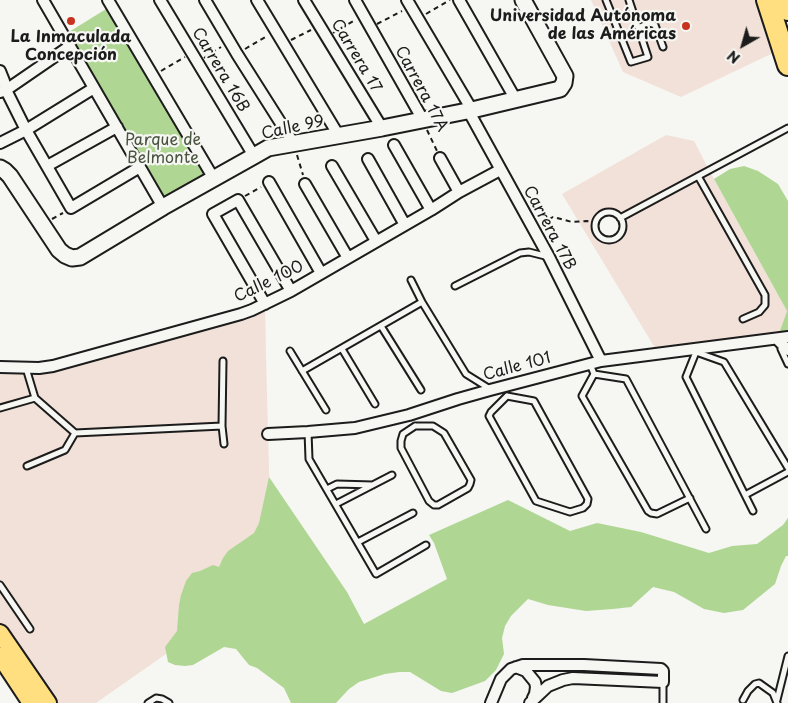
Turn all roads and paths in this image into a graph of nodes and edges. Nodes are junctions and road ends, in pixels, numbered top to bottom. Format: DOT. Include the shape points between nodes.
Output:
graph roads {
  1 [pos="43,0"];
  2 [pos="108,0"];
  3 [pos="160,0"];
  4 [pos="205,0"];
  5 [pos="257,0"];
  6 [pos="304,0"];
  7 [pos="354,0"];
  8 [pos="450,0"];
  9 [pos="458,0"];
  10 [pos="523,0"];
  11 [pos="606,0"];
  12 [pos="628,0"];
  13 [pos="767,0"];
  14 [pos="409,3"];
  15 [pos="364,16"];
  16 [pos="418,19"];
  17 [pos="320,25"];
  18 [pos="371,27"];
  19 [pos="638,28"];
  20 [pos="276,31"];
  21 [pos="327,37"];
  22 [pos="229,41"];
  23 [pos="284,44"];
  24 [pos="70,46"];
  25 [pos="663,47"];
  26 [pos="237,54"];
  27 [pos="194,58"];
  28 [pos="788,65"];
  29 [pos="0,72"];
  30 [pos="152,76"];
  31 [pos="94,88"];
  32 [pos="3,91"];
  33 [pos="516,100"];
  34 [pos="470,110"];
  35 [pos="423,120"];
  36 [pos="117,127"];
  37 [pos="382,128"];
  38 [pos="788,128"];
  39 [pos="26,130"];
  40 [pos="339,136"];
  41 [pos="0,143"];
  42 [pos="294,144"];
  43 [pos="394,145"];
  44 [pos="254,156"];
  45 [pos="440,158"];
  46 [pos="368,159"];
  47 [pos="47,166"];
  48 [pos="332,166"];
  49 [pos="140,167"];
  50 [pos="500,170"];
  51 [pos="5,172"];
  52 [pos="698,176"];
  53 [pos="214,179"];
  54 [pos="269,182"];
  55 [pos="305,184"];
  56 [pos="459,192"];
  57 [pos="238,200"];
  58 [pos="71,208"];
  59 [pos="163,208"];
  60 [pos="432,210"];
  61 [pos="620,218"];
  62 [pos="596,222"];
  63 [pos="43,224"];
  64 [pos="404,225"];
  65 [pos="533,228"];
  66 [pos="376,241"];
  67 [pos="549,257"];
  68 [pos="348,258"];
  69 [pos="321,273"];
  70 [pos="411,280"];
  71 [pos="455,286"];
  72 [pos="291,291"];
  73 [pos="422,302"];
  74 [pos="265,304"];
  75 [pos="743,319"];
  76 [pos="381,326"];
  77 [pos="788,337"];
  78 [pos="782,346"];
  79 [pos="342,348"];
  80 [pos="695,351"];
  81 [pos="290,352"];
  82 [pos="223,360"];
  83 [pos="601,362"];
  84 [pos="788,364"];
  85 [pos="0,367"];
  86 [pos="26,368"];
  87 [pos="592,369"];
  88 [pos="302,371"];
  89 [pos="421,390"];
  90 [pos="490,390"];
  91 [pos="504,391"];
  92 [pos="35,398"];
  93 [pos="374,404"];
  94 [pos="0,408"];
  95 [pos="326,410"];
  96 [pos="409,414"];
  97 [pos="222,426"];
  98 [pos="415,426"];
  99 [pos="308,432"];
  100 [pos="75,433"];
  101 [pos="268,434"];
  102 [pos="224,444"];
  103 [pos="27,466"];
  104 [pos="788,468"];
  105 [pos="788,472"];
  106 [pos="392,475"];
  107 [pos="374,485"];
  108 [pos="327,489"];
  109 [pos="745,495"];
  110 [pos="690,498"];
  111 [pos="336,504"];
  112 [pos="753,511"];
  113 [pos="413,513"];
  114 [pos="706,529"];
  115 [pos="358,542"];
  116 [pos="426,546"];
  117 [pos="0,585"];
  118 [pos="30,629"];
  119 [pos="0,633"];
  120 [pos="0,656"];
  121 [pos="788,656"];
  122 [pos="516,667"];
  123 [pos="663,682"];
  124 [pos="743,700"];
  125 [pos="531,702"];
  126 [pos="32,703"];
  127 [pos="48,703"];
  128 [pos="148,703"];
  129 [pos="169,703"];
  130 [pos="492,703"];
  131 [pos="663,703"];
  132 [pos="777,703"];
  1 -- 24 [label="street"];
  2 -- 30 [label="street"];
  3 -- 27 [label="street, Carrera 16B"];
  4 -- 22 [label="street"];
  5 -- 20 [label="street"];
  6 -- 17 [label="street, Carrera 17"];
  7 -- 15 [label="street, Carrera 17A"];
  8 -- 16 [label="path"];
  9 -- 33 [label="street"];
  10 -- 33 [label="street, Calle 99" via="566,76 560,90"];
  11 -- 19 [label="lane" via="631,62 648,57"];
  12 -- 19 [label="lane"];
  13 -- 28 [label="highway"];
  14 -- 16 [label="street, Carrera 17B"];
  14 -- 18 [label="path"];
  15 -- 18 [label="street, Carrera 17A"];
  15 -- 21 [label="path"];
  16 -- 34 [label="street, Carrera 17B"];
  17 -- 21 [label="street, Carrera 17"];
  17 -- 23 [label="path"];
  18 -- 35 [label="street, Carrera 17A"];
  19 -- 25 [label="lane" via="649,23 654,25"];
  20 -- 23 [label="street"];
  20 -- 26 [label="path"];
  21 -- 37 [label="street, Carrera 17"];
  22 -- 26 [label="street"];
  22 -- 27 [label="path"];
  23 -- 40 [label="street"];
  24 -- 31 [label="street"];
  24 -- 32 [label="street"];
  26 -- 42 [label="street"];
  27 -- 30 [label="path"];
  27 -- 44 [label="street, Carrera 16B"];
  29 -- 32 [label="street" via="4,81"];
  30 -- 53 [label="street"];
  31 -- 36 [label="street"];
  31 -- 39 [label="street"];
  32 -- 39 [label="street"];
  33 -- 34 [label="street, Calle 99"];
  34 -- 35 [label="street, Calle 99"];
  34 -- 50 [label="street, Carrera 17B"];
  35 -- 37 [label="street, Calle 99"];
  35 -- 45 [label="path, Carrera 17A"];
  36 -- 47 [label="street"];
  36 -- 49 [label="street"];
  37 -- 40 [label="street, Calle 99"];
  38 -- 52 [label="lane"];
  39 -- 41 [label="street"];
  39 -- 47 [label="street"];
  40 -- 42 [label="street, Calle 99"];
  42 -- 44 [label="street, Calle 99" via="268,148"];
  42 -- 55 [label="path"];
  43 -- 60 [label="street"];
  44 -- 53 [label="street, Calle 99"];
  45 -- 56 [label="street, Carrera 17A"];
  46 -- 64 [label="street"];
  47 -- 58 [label="street"];
  48 -- 66 [label="street"];
  49 -- 58 [label="street"];
  49 -- 59 [label="street"];
  50 -- 56 [label="street, Calle 100"];
  50 -- 65 [label="street, Carrera 17B"];
  51 -- 63 [label="street"];
  52 -- 61 [label="lane"];
  52 -- 75 [label="lane" via="765,295 765,305 759,312"];
  53 -- 59 [label="street, Calle 99"];
  54 -- 57 [label="path"];
  54 -- 69 [label="street"];
  55 -- 68 [label="street"];
  56 -- 60 [label="street, Calle 100"];
  57 -- 72 [label="street"];
  57 -- 74 [label="street" via="213,214"];
  58 -- 63 [label="path"];
  59 -- 63 [label="street, Calle 99" via="80,257 72,258 59,250"];
  60 -- 64 [label="street, Calle 100"];
  61 -- 62 [label="lane" via="610,212"];
  61 -- 62 [label="lane" via="623,224 619,236 608,240 597,233"];
  62 -- 65 [label="path" via="572,222 553,217"];
  64 -- 66 [label="street, Calle 100"];
  65 -- 67 [label="street, Carrera 17B"];
  66 -- 68 [label="street, Calle 100"];
  67 -- 71 [label="lane" via="520,253"];
  67 -- 83 [label="street, Carrera 17B"];
  68 -- 69 [label="street, Calle 100"];
  69 -- 72 [label="street, Calle 100"];
  70 -- 73 [label="lane"];
  72 -- 74 [label="street, Calle 100"];
  73 -- 76 [label="lane"];
  73 -- 90 [label="lane" via="466,374"];
  74 -- 86 [label="street, Calle 100" via="241,314 61,364"];
  76 -- 79 [label="lane"];
  76 -- 89 [label="lane"];
  77 -- 78 [label="street, Calle 101"];
  78 -- 80 [label="street, Calle 101"];
  78 -- 84 [label="lane"];
  79 -- 88 [label="lane"];
  79 -- 93 [label="lane"];
  80 -- 83 [label="street, Calle 101"];
  80 -- 104 [label="lane" via="724,362"];
  80 -- 109 [label="lane" via="686,377"];
  81 -- 88 [label="lane"];
  82 -- 97 [label="lane"];
  83 -- 87 [label="street, Calle 101"];
  85 -- 86 [label="street, Calle 100"];
  86 -- 92 [label="lane"];
  87 -- 91 [label="street, Calle 101"];
  87 -- 110 [label="lane" via="626,379"];
  87 -- 110 [label="lane" via="582,396 648,511 656,514"];
  88 -- 95 [label="lane"];
  90 -- 91 [label="street, Calle 101"];
  90 -- 96 [label="street, Calle 101"];
  91 -- 91 [label="lane" via="489,416 536,501 570,512 583,508 588,499 534,401"];
  92 -- 94 [label="lane"];
  92 -- 100 [label="lane"];
  96 -- 98 [label="lane"];
  96 -- 99 [label="street, Calle 101" via="355,428"];
  97 -- 100 [label="lane"];
  97 -- 102 [label="lane"];
  98 -- 98 [label="lane" via="433,426 444,433 470,480 468,488 438,505 429,501 401,448 403,434"];
  99 -- 101 [label="street, Calle 101"];
  99 -- 108 [label="lane" via="309,459"];
  100 -- 103 [label="lane" via="65,450"];
  105 -- 109 [label="lane"];
  106 -- 107 [label="lane"];
  107 -- 108 [label="lane" via="337,484"];
  107 -- 111 [label="lane"];
  108 -- 111 [label="lane"];
  109 -- 112 [label="lane"];
  110 -- 114 [label="lane"];
  111 -- 115 [label="lane"];
  113 -- 115 [label="lane"];
  115 -- 116 [label="lane" via="376,574"];
  117 -- 118 [label="lane"];
  119 -- 127 [label="main road"];
  120 -- 126 [label="main road"];
  121 -- 132 [label="lane"];
  122 -- 123 [label="street" via="532,664 584,665 662,670"];
  122 -- 125 [label="street" via="526,671 535,682"];
  122 -- 130 [label="street" via="501,679"];
  123 -- 125 [label="street" via="574,678 548,686"];
  123 -- 131 [label="lane"];
  124 -- 132 [label="lane" via="748,691 759,683 773,693"];
  128 -- 129 [label="lane" via="156,698"];
}
